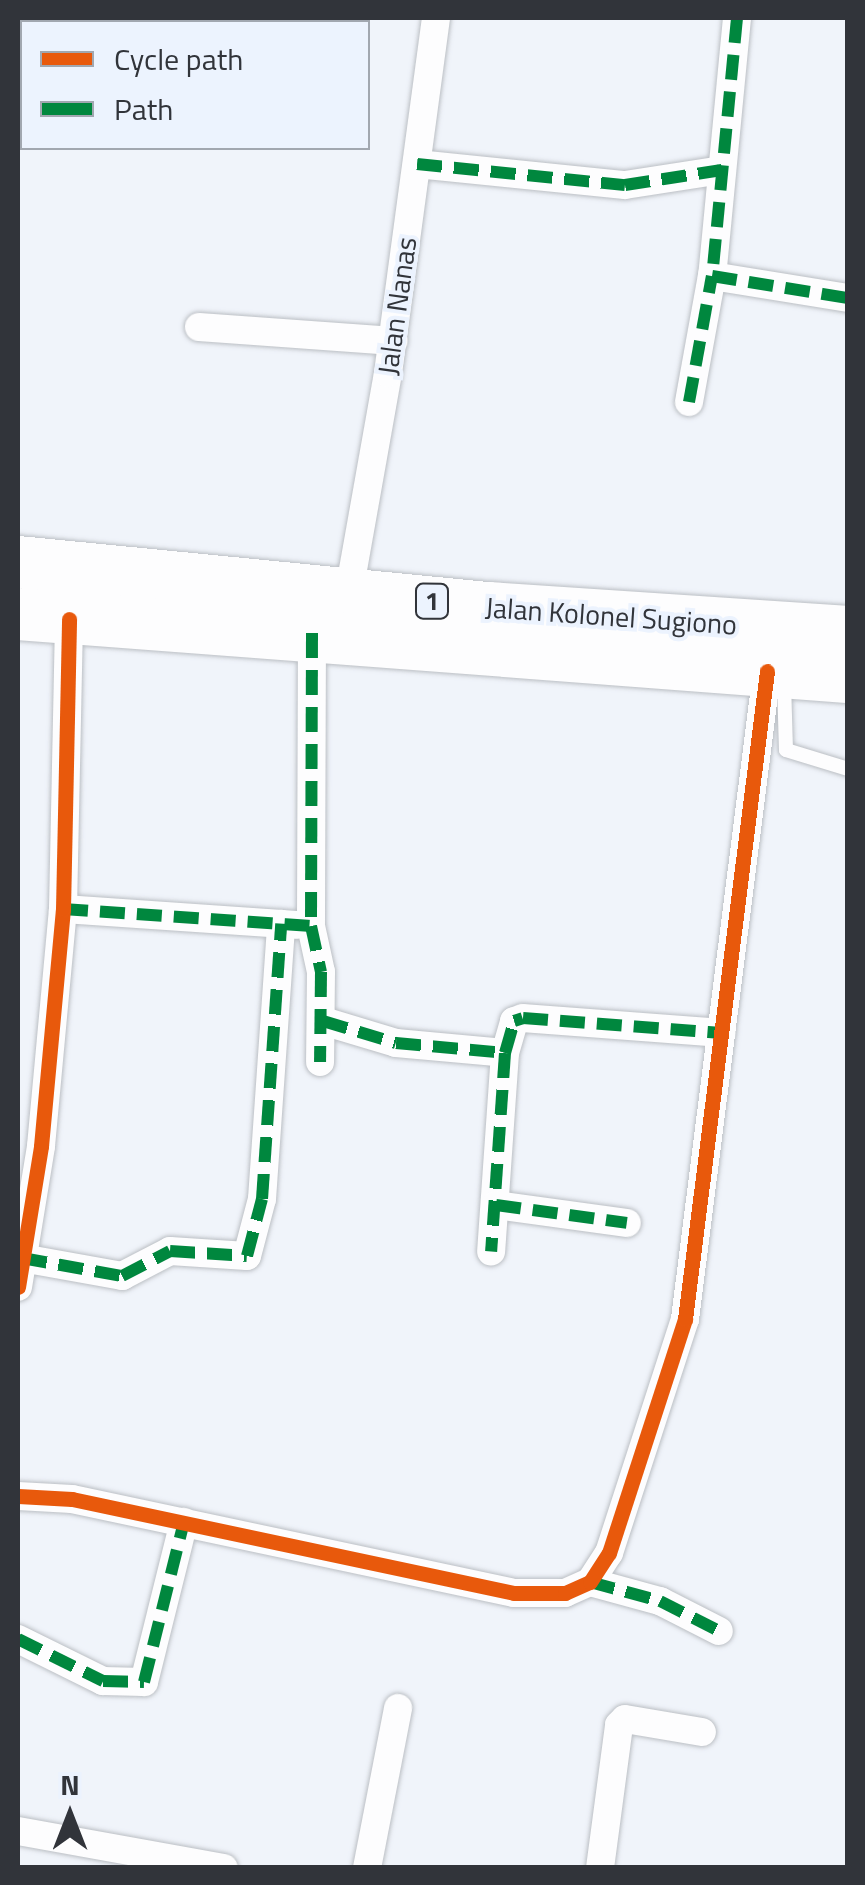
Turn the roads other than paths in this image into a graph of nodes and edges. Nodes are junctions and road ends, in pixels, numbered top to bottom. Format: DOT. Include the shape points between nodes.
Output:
graph roads {
  1 [pos="436,18"];
  2 [pos="737,18"];
  3 [pos="417,164"];
  4 [pos="722,170"];
  5 [pos="712,276"];
  6 [pos="848,298"];
  7 [pos="199,327"];
  8 [pos="393,340"];
  9 [pos="689,402"];
  10 [pos="18,562"];
  11 [pos="349,592"];
  12 [pos="18,614"];
  13 [pos="69,619"];
  14 [pos="848,632"];
  15 [pos="312,633"];
  16 [pos="776,672"];
  17 [pos="848,678"];
  18 [pos="848,769"];
  19 [pos="63,908"];
  20 [pos="281,924"];
  21 [pos="311,926"];
  22 [pos="322,1021"];
  23 [pos="721,1033"];
  24 [pos="506,1052"];
  25 [pos="320,1062"];
  26 [pos="496,1205"];
  27 [pos="627,1223"];
  28 [pos="490,1252"];
  29 [pos="20,1271"];
  30 [pos="18,1496"];
  31 [pos="184,1522"];
  32 [pos="590,1582"];
  33 [pos="719,1631"];
  34 [pos="18,1639"];
  35 [pos="398,1708"];
  36 [pos="702,1732"];
  37 [pos="18,1831"];
  38 [pos="118,1857"];
  39 [pos="224,1868"];
  40 [pos="367,1868"];
  41 [pos="600,1868"];
  1 -- 3 [label="street, Jalan Nanas"];
  2 -- 4 [label="street"];
  3 -- 4 [label="street" via="625,185"];
  3 -- 8 [label="street, Jalan Nanas"];
  4 -- 5 [label="street"];
  5 -- 6 [label="street"];
  5 -- 9 [label="street"];
  7 -- 8 [label="street"];
  8 -- 11 [label="street, Jalan Nanas"];
  10 -- 11 [label="highway, Jalan Kolonel Sugiono / 1"];
  11 -- 14 [label="highway, Jalan Kolonel Sugiono / 1" via="604,618"];
  12 -- 13 [label="highway, Jalan Kolonel Sugiono / 1"];
  13 -- 15 [label="highway, Jalan Kolonel Sugiono / 1"];
  13 -- 19 [label="street"];
  15 -- 16 [label="highway, Jalan Kolonel Sugiono / 1"];
  15 -- 21 [label="street"];
  16 -- 17 [label="highway, Jalan Kolonel Sugiono / 1"];
  16 -- 18 [label="lane" via="786,750"];
  16 -- 23 [label="street"];
  19 -- 20 [label="street"];
  19 -- 29 [label="street" via="42,1146"];
  20 -- 21 [label="street"];
  20 -- 29 [label="street" via="262,1198 247,1256 170,1251 122,1276"];
  21 -- 22 [label="street" via="320,951"];
  22 -- 24 [label="street" via="396,1043"];
  22 -- 25 [label="street"];
  23 -- 24 [label="street" via="523,1018 514,1021"];
  23 -- 32 [label="street" via="685,1319 609,1553"];
  24 -- 26 [label="street"];
  26 -- 27 [label="street"];
  26 -- 28 [label="street"];
  30 -- 31 [label="street" via="72,1499"];
  31 -- 32 [label="street" via="514,1593 565,1593"];
  31 -- 34 [label="street" via="144,1682 103,1681"];
  32 -- 33 [label="street" via="660,1600"];
  35 -- 40 [label="street"];
  36 -- 41 [label="street" via="625,1719 619,1725"];
  37 -- 38 [label="street"];
  38 -- 39 [label="street"];
}
